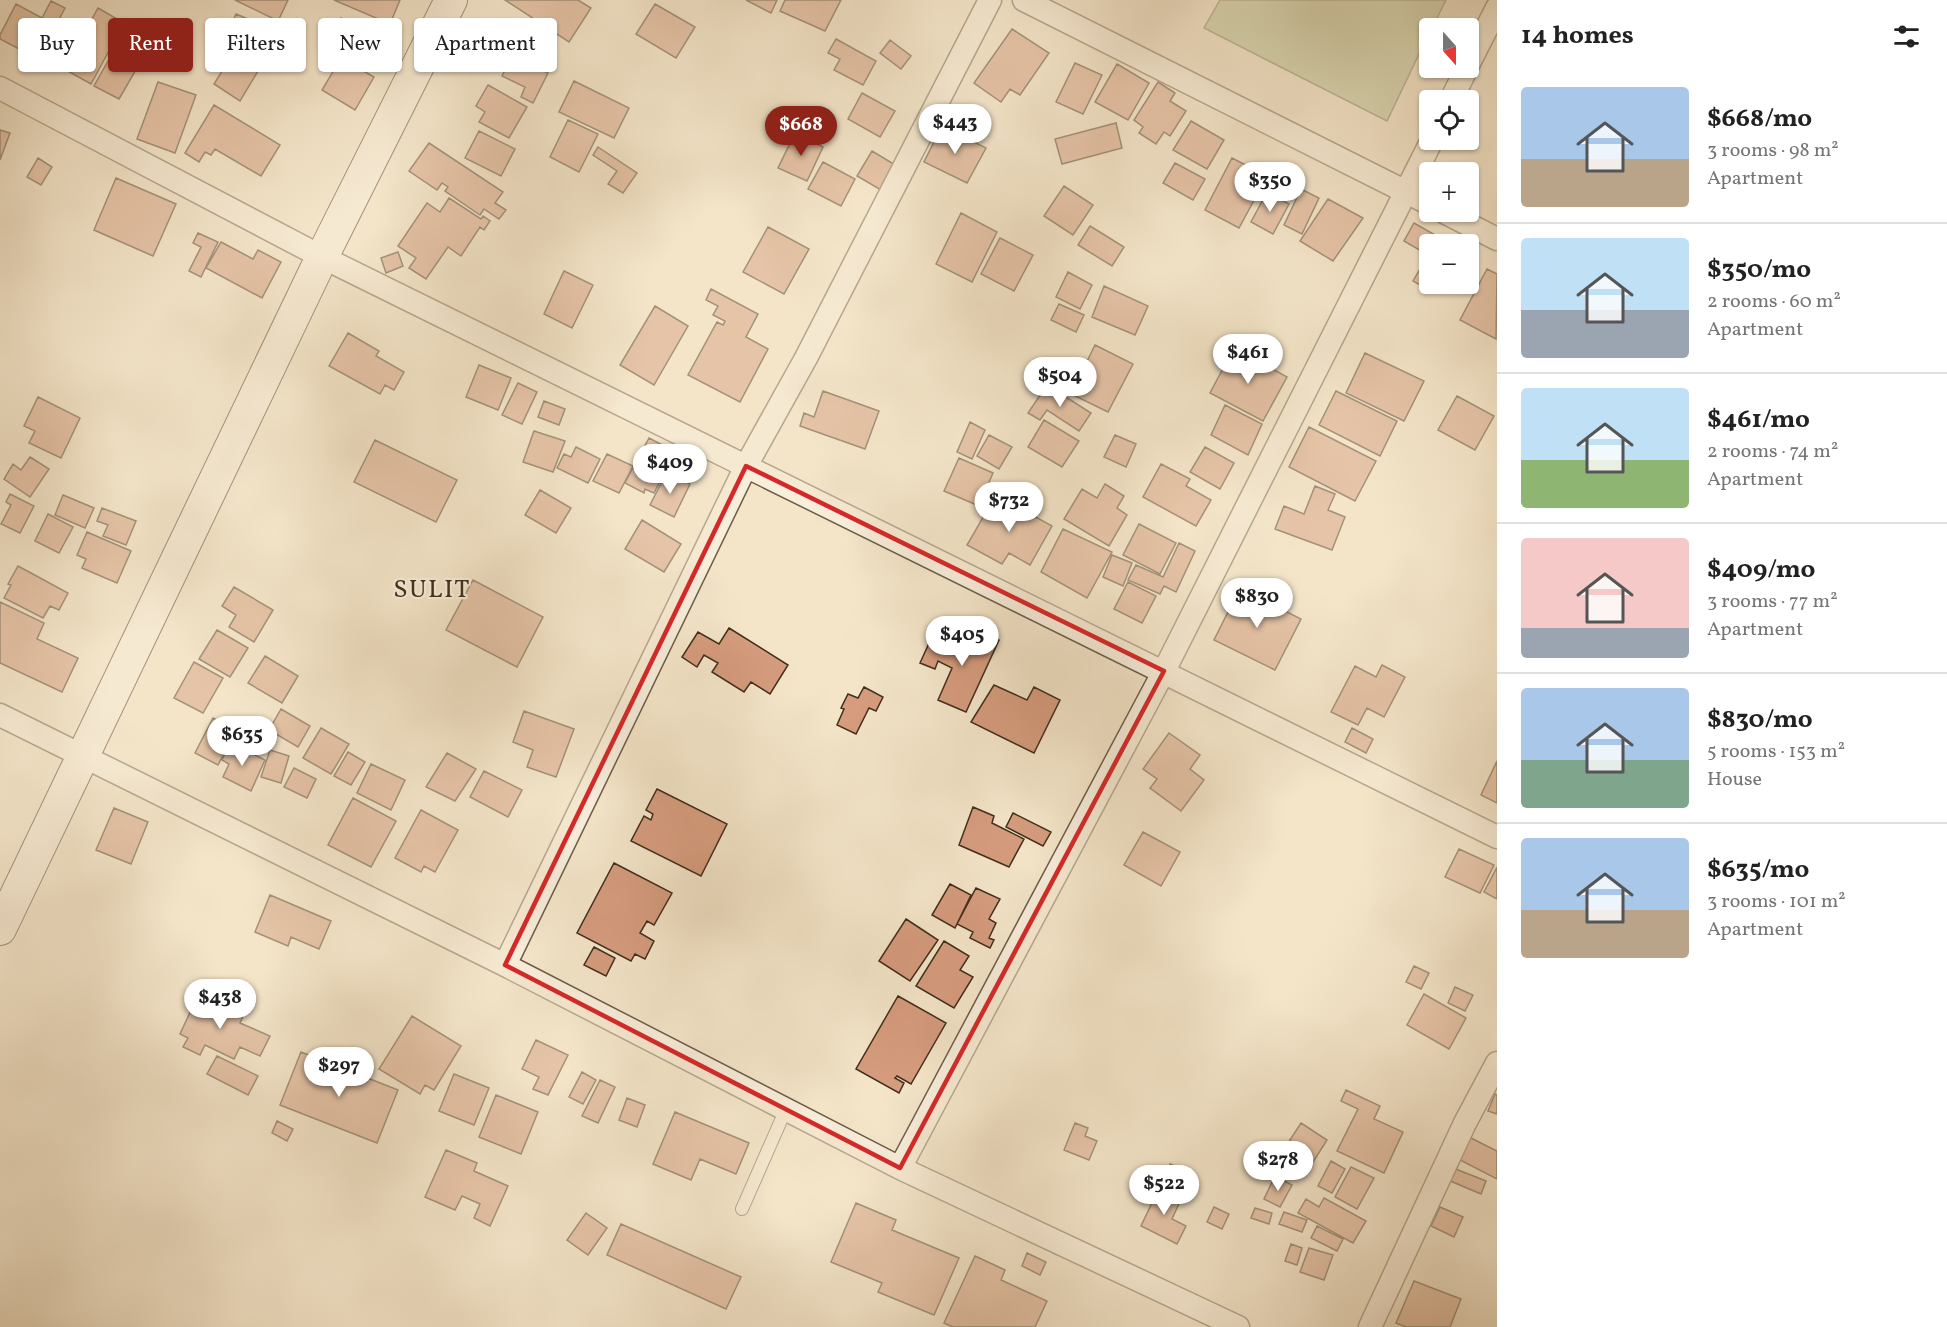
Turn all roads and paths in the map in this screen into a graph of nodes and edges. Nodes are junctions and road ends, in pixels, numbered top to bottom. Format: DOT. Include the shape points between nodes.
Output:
graph roads {
  1 [pos="451,0"];
  2 [pos="990,0"];
  3 [pos="1024,0"];
  4 [pos="1497,8"];
  5 [pos="1479,44"];
  6 [pos="0,88"];
  7 [pos="1427,150"];
  8 [pos="1406,191"];
  9 [pos="1419,198"];
  10 [pos="1464,222"];
  11 [pos="1497,239"];
  12 [pos="322,257"];
  13 [pos="746,466"];
  14 [pos="1164,671"];
  15 [pos="0,716"];
  16 [pos="82,757"];
  17 [pos="1497,837"];
  18 [pos="0,929"];
  19 [pos="505,965"];
  20 [pos="1497,1063"];
  21 [pos="786,1109"];
  22 [pos="900,1168"];
  23 [pos="742,1209"];
  24 [pos="1238,1327"];
  25 [pos="1370,1327"];
  1 -- 12 [label="street"];
  2 -- 13 [label="street" via="806,358"];
  3 -- 8 [label="street"];
  4 -- 5 [label="street"];
  6 -- 12 [label="street"];
  7 -- 8 [label="street"];
  8 -- 9 [label="street"];
  8 -- 14 [label="street"];
  10 -- 11 [label="street"];
  12 -- 13 [label="street"];
  12 -- 16 [label="street"];
  13 -- 14 [label="street"];
  13 -- 19 [label="street"];
  14 -- 17 [label="street"];
  14 -- 22 [label="street"];
  15 -- 16 [label="street"];
  16 -- 18 [label="street"];
  16 -- 19 [label="street"];
  19 -- 21 [label="street"];
  20 -- 25 [label="street"];
  21 -- 22 [label="street"];
  21 -- 23 [label="lane"];
  22 -- 24 [label="street"];
}
